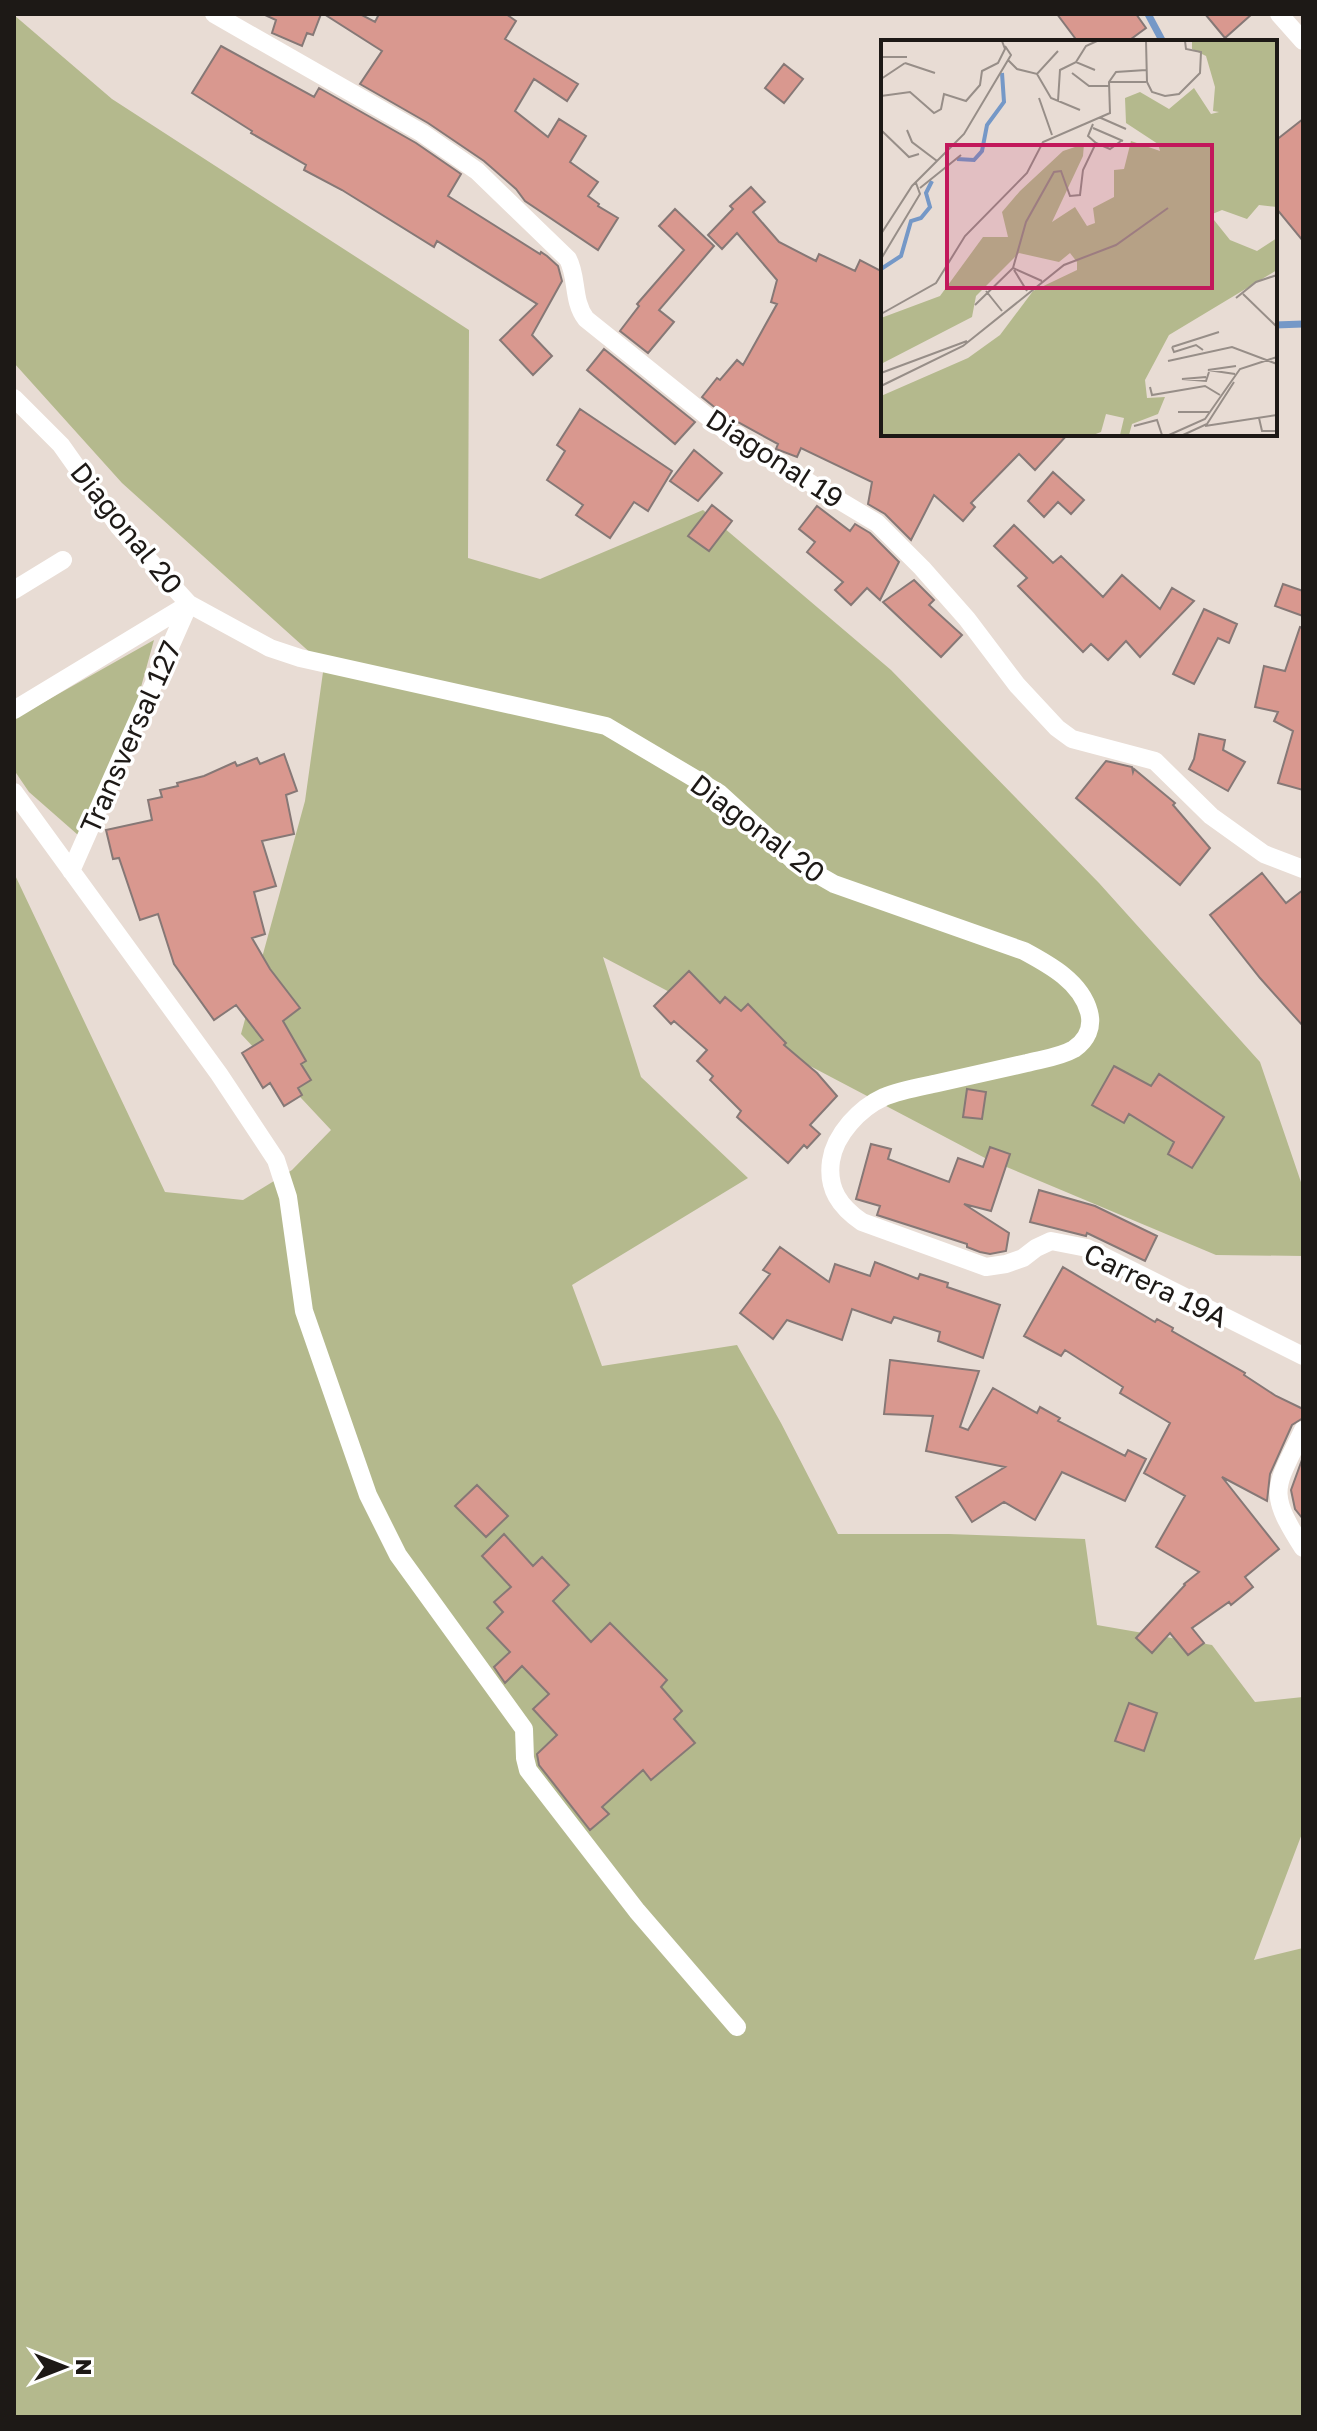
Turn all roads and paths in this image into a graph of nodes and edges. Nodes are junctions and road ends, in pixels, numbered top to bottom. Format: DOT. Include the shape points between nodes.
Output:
graph roads {
  1 [pos="214,14"];
  2 [pos="1279,14"];
  3 [pos="1303,41"];
  4 [pos="14,398"];
  5 [pos="63,560"];
  6 [pos="14,590"];
  7 [pos="189,604"];
  8 [pos="14,710"];
  9 [pos="14,792"];
  10 [pos="1303,869"];
  11 [pos="71,871"];
  12 [pos="835,1195"];
  13 [pos="1303,1356"];
  14 [pos="1303,1430"];
  15 [pos="1303,1548"];
  16 [pos="737,2027"];
  1 -- 10 [label="street, Diagonal 19" via="422,133 477,171 568,259 586,319 733,437 877,523 967,619 1061,733 1155,761 1211,816 1264,854"];
  2 -- 3 [label="street"];
  4 -- 7 [label="street, Diagonal 20" via="61,445 119,527"];
  5 -- 6 [label="street"];
  7 -- 8 [label="street"];
  7 -- 11 [label="street, Transversal 127"];
  7 -- 12 [label="street, Diagonal 20" via="270,648 300,658 606,726 719,793 794,861 834,884 1024,951 1073,985 1084,999 1091,1025 1076,1047 872,1104 838,1141 831,1159"];
  9 -- 11 [label="street"];
  11 -- 16 [label="street" via="276,1160 288,1197 304,1311 368,1495 398,1555 524,1729 528,1770 637,1911"];
  12 -- 13 [label="street, Carrera 19A" via="862,1222 986,1267 1023,1258 1051,1241 1087,1248"];
  14 -- 15 [label="street" via="1277,1494"];
}
